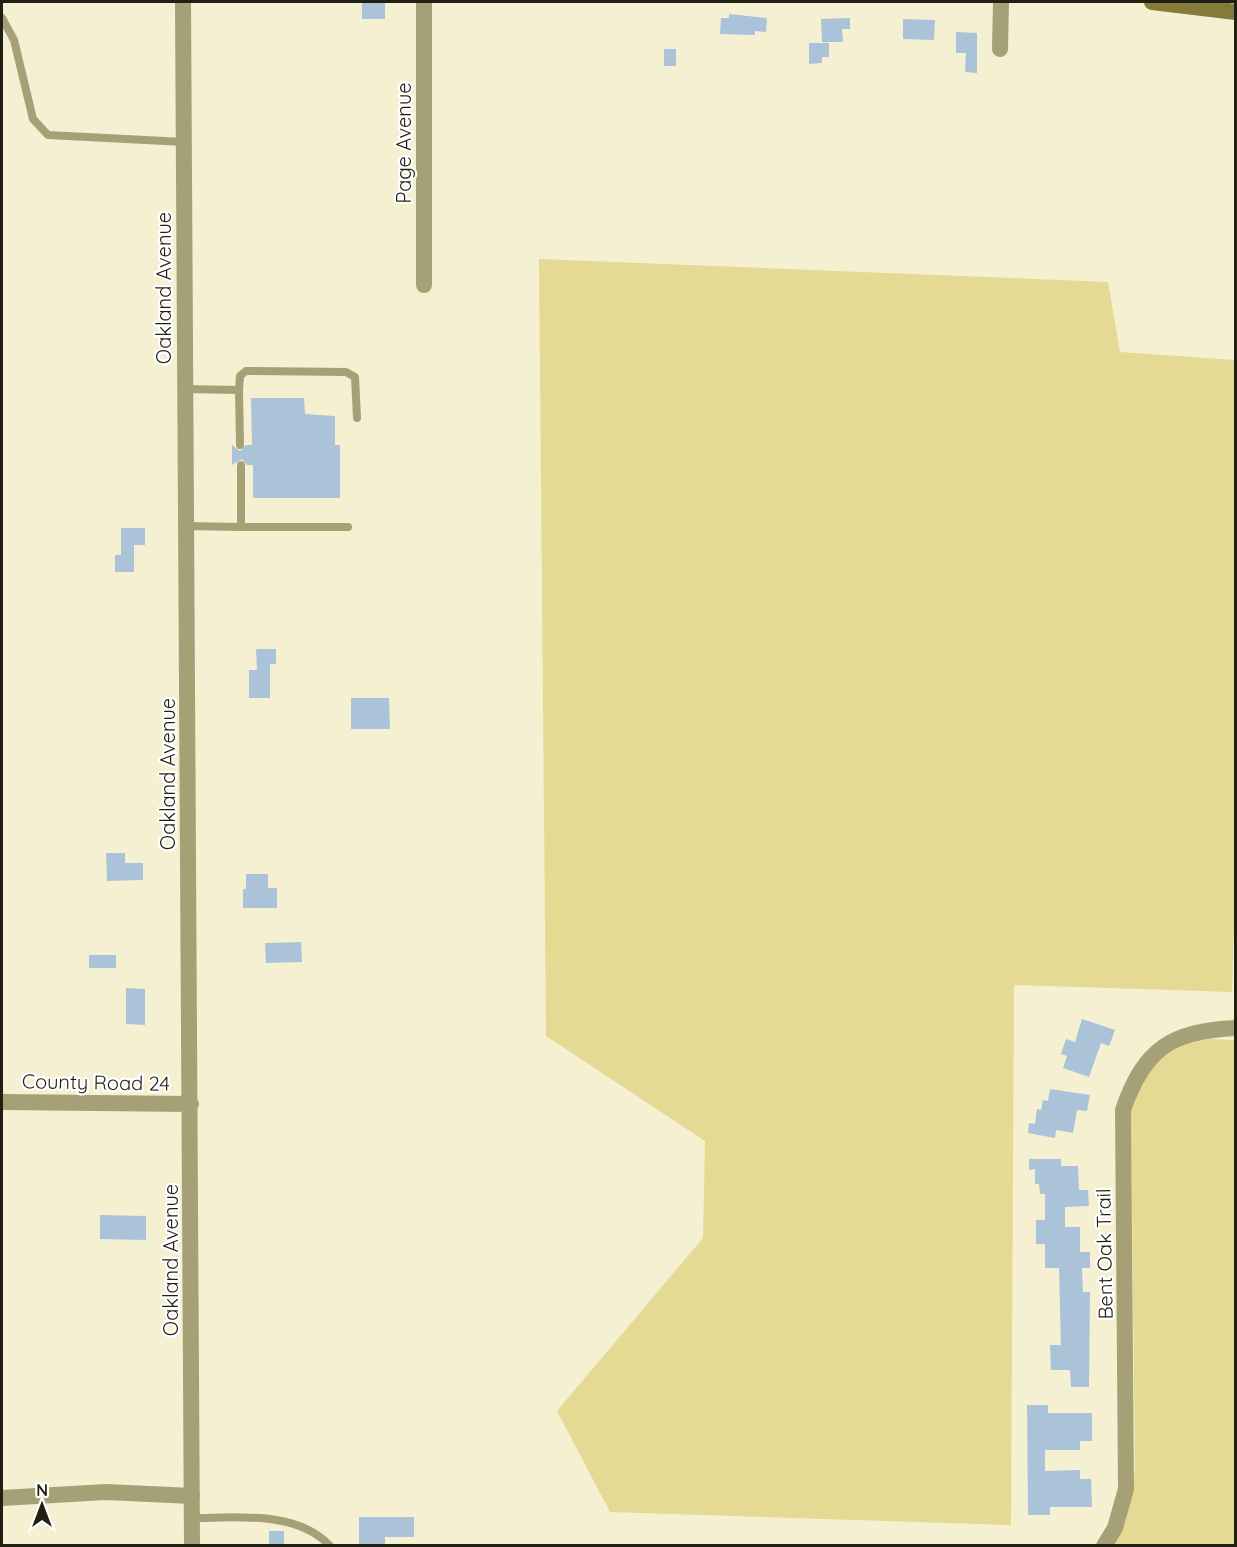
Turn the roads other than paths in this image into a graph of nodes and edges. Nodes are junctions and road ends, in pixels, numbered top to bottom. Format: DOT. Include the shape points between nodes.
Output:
graph roads {
  1 [pos="183,2"];
  2 [pos="424,2"];
  3 [pos="1001,2"];
  4 [pos="1152,2"];
  5 [pos="1212,5"];
  6 [pos="1236,12"];
  7 [pos="2,18"];
  8 [pos="1000,49"];
  9 [pos="184,142"];
  10 [pos="424,285"];
  11 [pos="185,389"];
  12 [pos="239,390"];
  13 [pos="357,418"];
  14 [pos="240,445"];
  15 [pos="241,465"];
  16 [pos="186,526"];
  17 [pos="241,527"];
  18 [pos="348,527"];
  19 [pos="1236,1028"];
  20 [pos="2,1102"];
  21 [pos="191,1104"];
  22 [pos="192,1496"];
  23 [pos="2,1498"];
  24 [pos="192,1518"];
  25 [pos="192,1545"];
  26 [pos="330,1545"];
  27 [pos="1104,1545"];
  1 -- 9 [label="street, Oakland Avenue"];
  2 -- 10 [label="street, Page Avenue"];
  3 -- 8 [label="street"];
  4 -- 5 [label="main road"];
  5 -- 6 [label="main road"];
  7 -- 9 [label="lane" via="14,40 33,119 48,135"];
  9 -- 11 [label="street, Oakland Avenue"];
  11 -- 12 [label="lane"];
  11 -- 16 [label="street, Oakland Avenue"];
  12 -- 13 [label="lane" via="240,376 246,371 346,372 355,377"];
  12 -- 14 [label="lane"];
  15 -- 17 [label="lane"];
  16 -- 17 [label="lane"];
  16 -- 21 [label="street, Oakland Avenue"];
  17 -- 18 [label="lane"];
  19 -- 27 [label="street, Bent Oak Trail" via="1187,1034 1160,1047 1140,1070 1123,1110 1126,1489 1115,1528"];
  20 -- 21 [label="street, County Road 24"];
  21 -- 22 [label="street, Oakland Avenue"];
  22 -- 23 [label="street" via="106,1492"];
  22 -- 24 [label="street, Oakland Avenue"];
  24 -- 25 [label="street, Oakland Avenue"];
  24 -- 26 [label="lane" via="258,1518 291,1523 317,1534"];
}
